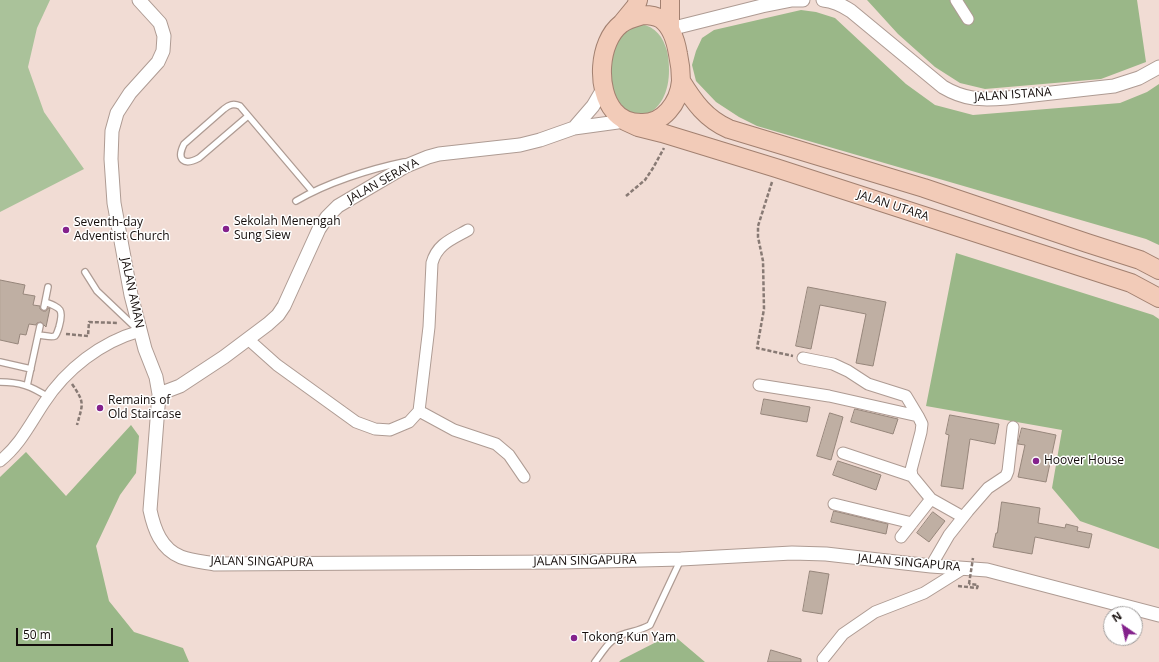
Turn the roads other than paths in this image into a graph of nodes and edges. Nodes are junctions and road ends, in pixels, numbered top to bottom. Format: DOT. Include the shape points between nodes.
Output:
graph roads {
  1 [pos="139,0"];
  2 [pos="150,0"];
  3 [pos="638,0"];
  4 [pos="670,0"];
  5 [pos="803,0"];
  6 [pos="823,0"];
  7 [pos="829,0"];
  8 [pos="956,0"];
  9 [pos="154,15"];
  10 [pos="968,19"];
  11 [pos="620,25"];
  12 [pos="670,29"];
  13 [pos="1159,67"];
  14 [pos="681,81"];
  15 [pos="603,89"];
  16 [pos="248,116"];
  17 [pos="625,121"];
  18 [pos="574,128"];
  19 [pos="428,157"];
  20 [pos="312,191"];
  21 [pos="296,200"];
  22 [pos="468,230"];
  23 [pos="1159,270"];
  24 [pos="84,272"];
  25 [pos="48,287"];
  26 [pos="1159,298"];
  27 [pos="40,326"];
  28 [pos="140,331"];
  29 [pos="38,335"];
  30 [pos="249,340"];
  31 [pos="803,358"];
  32 [pos="0,362"];
  33 [pos="31,369"];
  34 [pos="0,382"];
  35 [pos="759,385"];
  36 [pos="27,386"];
  37 [pos="159,394"];
  38 [pos="48,396"];
  39 [pos="419,411"];
  40 [pos="918,416"];
  41 [pos="1013,427"];
  42 [pos="843,453"];
  43 [pos="0,461"];
  44 [pos="912,476"];
  45 [pos="524,477"];
  46 [pos="932,499"];
  47 [pos="834,504"];
  48 [pos="963,517"];
  49 [pos="912,523"];
  50 [pos="901,537"];
  51 [pos="681,559"];
  52 [pos="968,563"];
  53 [pos="931,566"];
  54 [pos="1159,615"];
  55 [pos="823,659"];
  56 [pos="595,662"];
  1 -- 9 [label="street, JALAN AMAN"];
  2 -- 9 [label="lane"];
  3 -- 11 [label="highway"];
  4 -- 12 [label="highway"];
  5 -- 12 [label="street" via="762,6"];
  6 -- 7 [label="street, JALAN ISTANA"];
  7 -- 13 [label="street, JALAN ISTANA" via="851,11 943,87 967,98 1001,98 1114,86"];
  8 -- 10 [label="street"];
  9 -- 28 [label="street, JALAN AMAN" via="160,22 164,36 163,51 158,62 130,93 117,113 112,131 114,203 130,295"];
  11 -- 12 [label="highway" via="643,15 661,19"];
  11 -- 15 [label="highway" via="610,38 602,65"];
  12 -- 14 [label="highway" via="677,49"];
  14 -- 17 [label="highway" via="674,102 668,112 659,119 648,123"];
  14 -- 23 [label="highway" via="706,114 729,129 924,188 1140,260"];
  15 -- 17 [label="highway" via="611,108"];
  15 -- 18 [label="street, JALAN SERAYA" via="593,106"];
  16 -- 16 [label="lane" via="240,106 230,105 184,144 181,157 190,163 199,158"];
  16 -- 20 [label="lane"];
  17 -- 18 [label="street, JALAN SERAYA"];
  17 -- 26 [label="highway, JALAN UTARA" via="1131,284"];
  18 -- 19 [label="street, JALAN SERAYA" via="520,145"];
  19 -- 20 [label="lane" via="383,166"];
  19 -- 30 [label="street, JALAN SERAYA" via="406,166 338,206 327,217 281,311"];
  20 -- 21 [label="lane"];
  22 -- 39 [label="street" via="440,247 434,255"];
  24 -- 28 [label="lane" via="101,296"];
  25 -- 29 [label="lane" via="44,304 57,307 62,313 55,336"];
  27 -- 29 [label="lane"];
  28 -- 37 [label="street, JALAN AMAN" via="156,377"];
  28 -- 38 [label="street" via="111,342 85,360 56,384"];
  29 -- 33 [label="lane"];
  30 -- 37 [label="street, JALAN SERAYA" via="180,386"];
  30 -- 39 [label="street" via="277,365 356,422 375,429 390,430 409,422"];
  31 -- 40 [label="street" via="833,364 868,384 906,396"];
  32 -- 33 [label="lane"];
  33 -- 36 [label="lane"];
  34 -- 36 [label="lane"];
  35 -- 40 [label="street" via="830,396"];
  36 -- 38 [label="lane"];
  37 -- 51 [label="street, JALAN SINGAPURA" via="150,510 158,537 181,557 215,564"];
  38 -- 43 [label="street" via="18,444"];
  39 -- 45 [label="street" via="454,430 496,444 509,455"];
  40 -- 44 [label="street" via="922,424 911,470"];
  41 -- 48 [label="street" via="1006,476 988,488"];
  42 -- 44 [label="street"];
  44 -- 46 [label="street"];
  46 -- 48 [label="street"];
  46 -- 49 [label="street"];
  47 -- 49 [label="street"];
  48 -- 53 [label="street"];
  49 -- 50 [label="street"];
  51 -- 53 [label="street, JALAN SINGAPURA" via="792,552"];
  51 -- 56 [label="lane" via="650,625 611,642"];
  52 -- 53 [label="street, JALAN SINGAPURA"];
  52 -- 54 [label="street, JALAN SINGAPURA" via="986,570"];
  52 -- 55 [label="street" via="928,591 875,612 843,634"];
}
